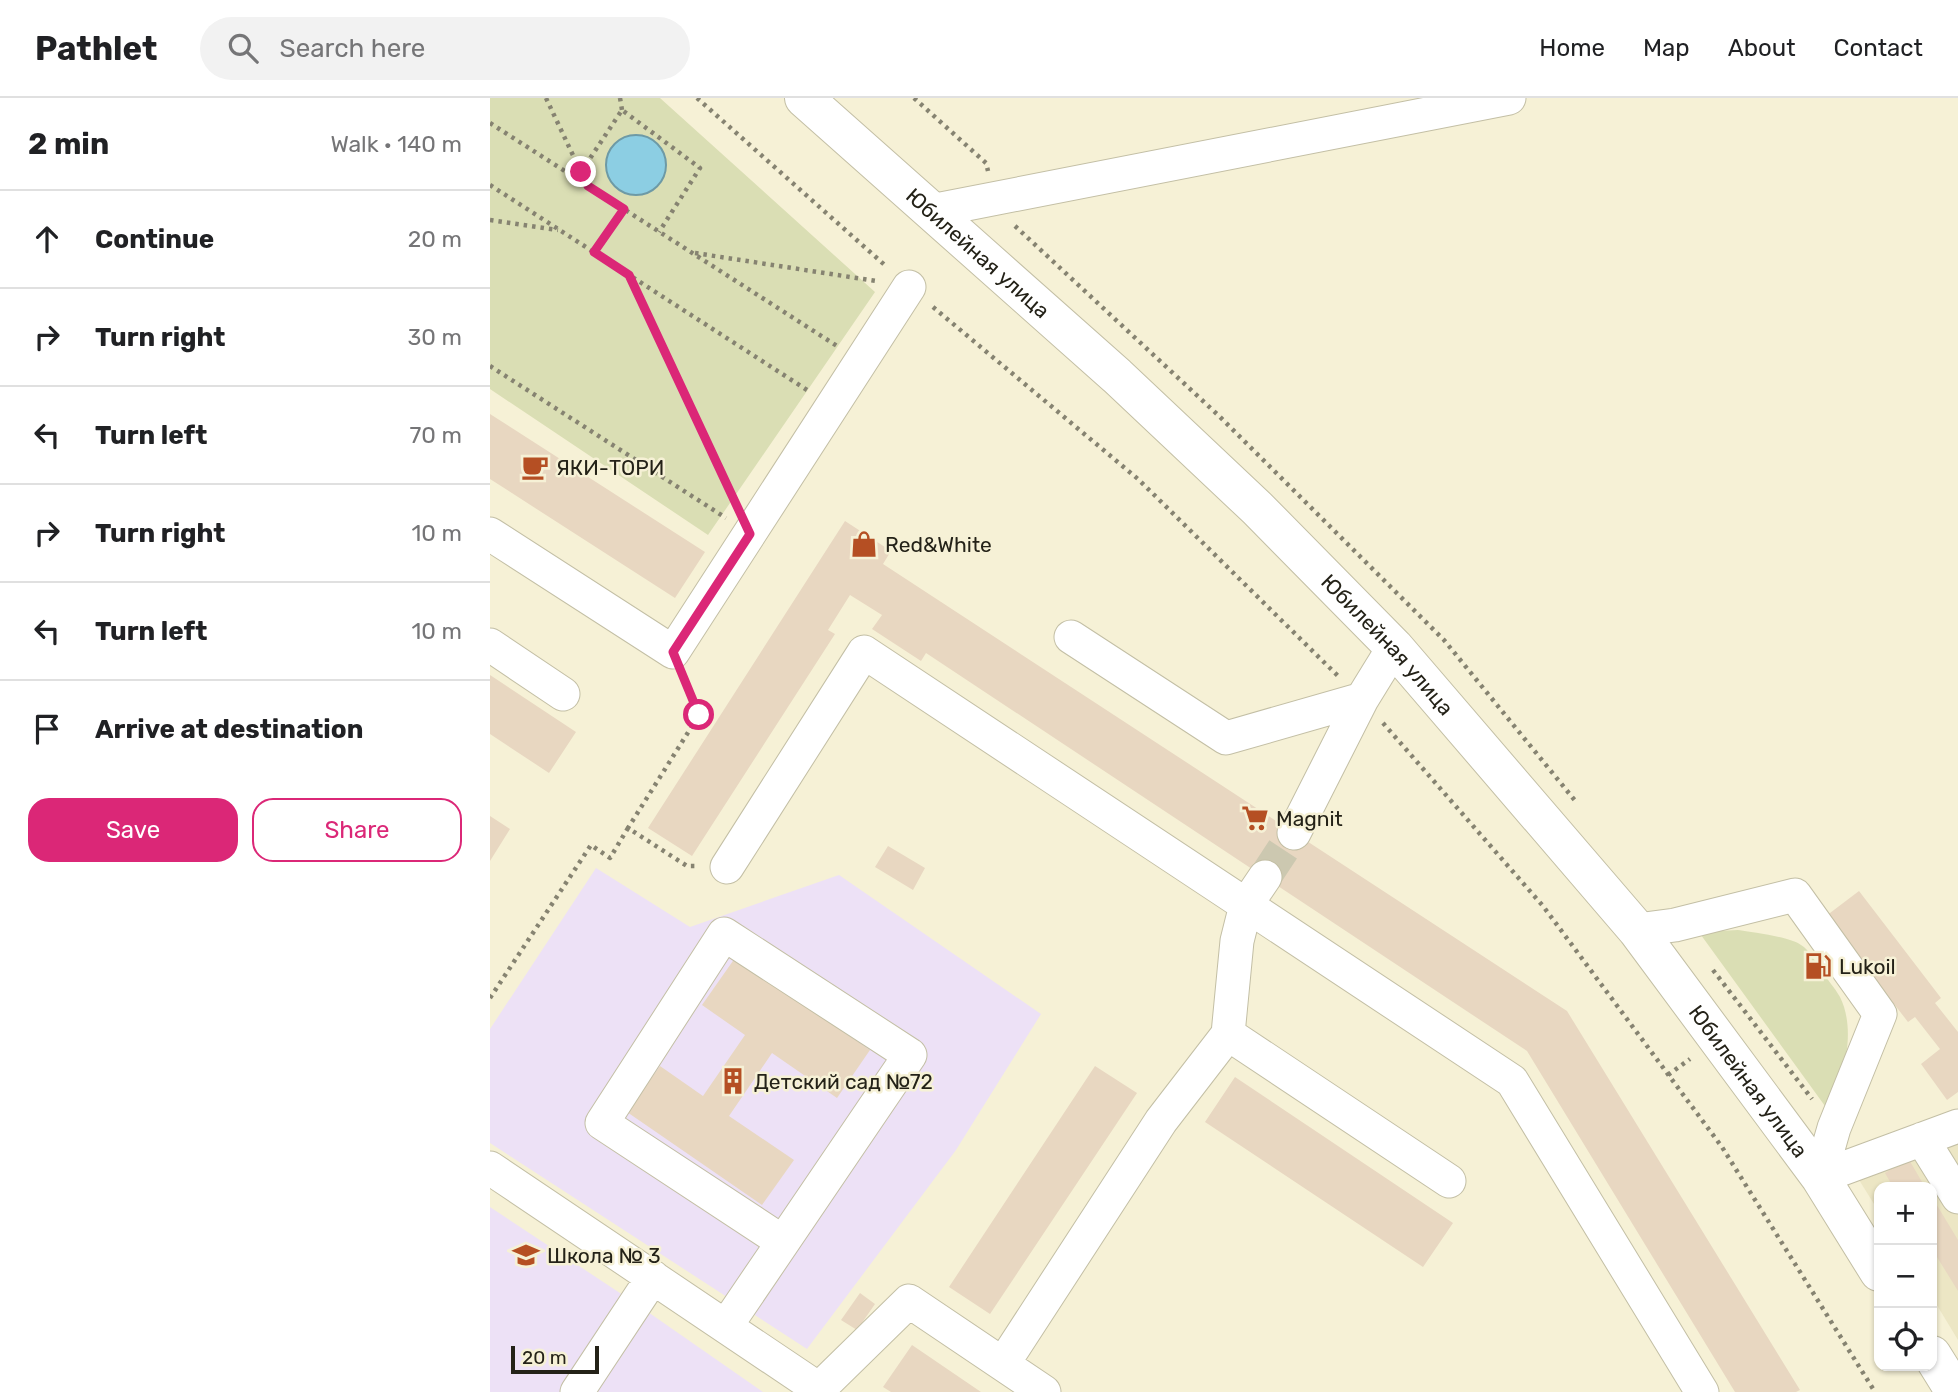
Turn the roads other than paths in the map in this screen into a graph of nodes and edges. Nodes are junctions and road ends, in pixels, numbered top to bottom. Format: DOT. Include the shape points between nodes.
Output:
graph roads {
  1 [pos="804,98"];
  2 [pos="1509,98"];
  3 [pos="1462,103"];
  4 [pos="931,211"];
  5 [pos="909,287"];
  6 [pos="490,534"];
  7 [pos="1071,637"];
  8 [pos="490,645"];
  9 [pos="1394,648"];
  10 [pos="563,694"];
  11 [pos="1362,699"];
  12 [pos="1294,833"];
  13 [pos="727,867"];
  14 [pos="1265,877"];
  15 [pos="1247,905"];
  16 [pos="1637,929"];
  17 [pos="1228,1034"];
  18 [pos="1958,1126"];
  19 [pos="1922,1139"];
  20 [pos="490,1168"];
  21 [pos="1819,1177"];
  22 [pos="1449,1181"];
  23 [pos="1958,1197"];
  24 [pos="783,1242"];
  25 [pos="1874,1264"];
  26 [pos="653,1277"];
  27 [pos="726,1326"];
  28 [pos="1003,1364"];
  29 [pos="1937,1365"];
  30 [pos="1950,1390"];
  31 [pos="819,1391"];
  32 [pos="577,1392"];
  33 [pos="1044,1392"];
  34 [pos="1702,1392"];
  1 -- 4 [label="main road, Юбилейная улица"];
  2 -- 3 [label="street"];
  3 -- 4 [label="street" via="1355,141"];
  4 -- 9 [label="main road, Юбилейная улица" via="1257,508"];
  5 -- 6 [label="street" via="673,652"];
  7 -- 11 [label="street" via="1226,738"];
  8 -- 10 [label="street"];
  9 -- 11 [label="street"];
  9 -- 16 [label="main road, Юбилейная улица"];
  11 -- 12 [label="street"];
  13 -- 15 [label="street" via="864,652"];
  14 -- 15 [label="street"];
  15 -- 17 [label="street" via="1237,941"];
  15 -- 34 [label="street" via="1512,1081"];
  16 -- 21 [label="main road, Юбилейная улица"];
  16 -- 21 [label="street" via="1675,925 1795,895 1880,1014"];
  17 -- 22 [label="street"];
  17 -- 28 [label="street" via="1161,1121"];
  18 -- 19 [label="street"];
  19 -- 21 [label="street"];
  19 -- 23 [label="street"];
  20 -- 26 [label="street"];
  21 -- 25 [label="main road, Юбилейная улица"];
  24 -- 24 [label="street" via="910,1055 724,934 602,1123"];
  24 -- 27 [label="street"];
  26 -- 27 [label="street"];
  26 -- 32 [label="street"];
  27 -- 31 [label="street"];
  28 -- 31 [label="street" via="909,1301"];
  28 -- 33 [label="street"];
  29 -- 30 [label="main road"];
}
